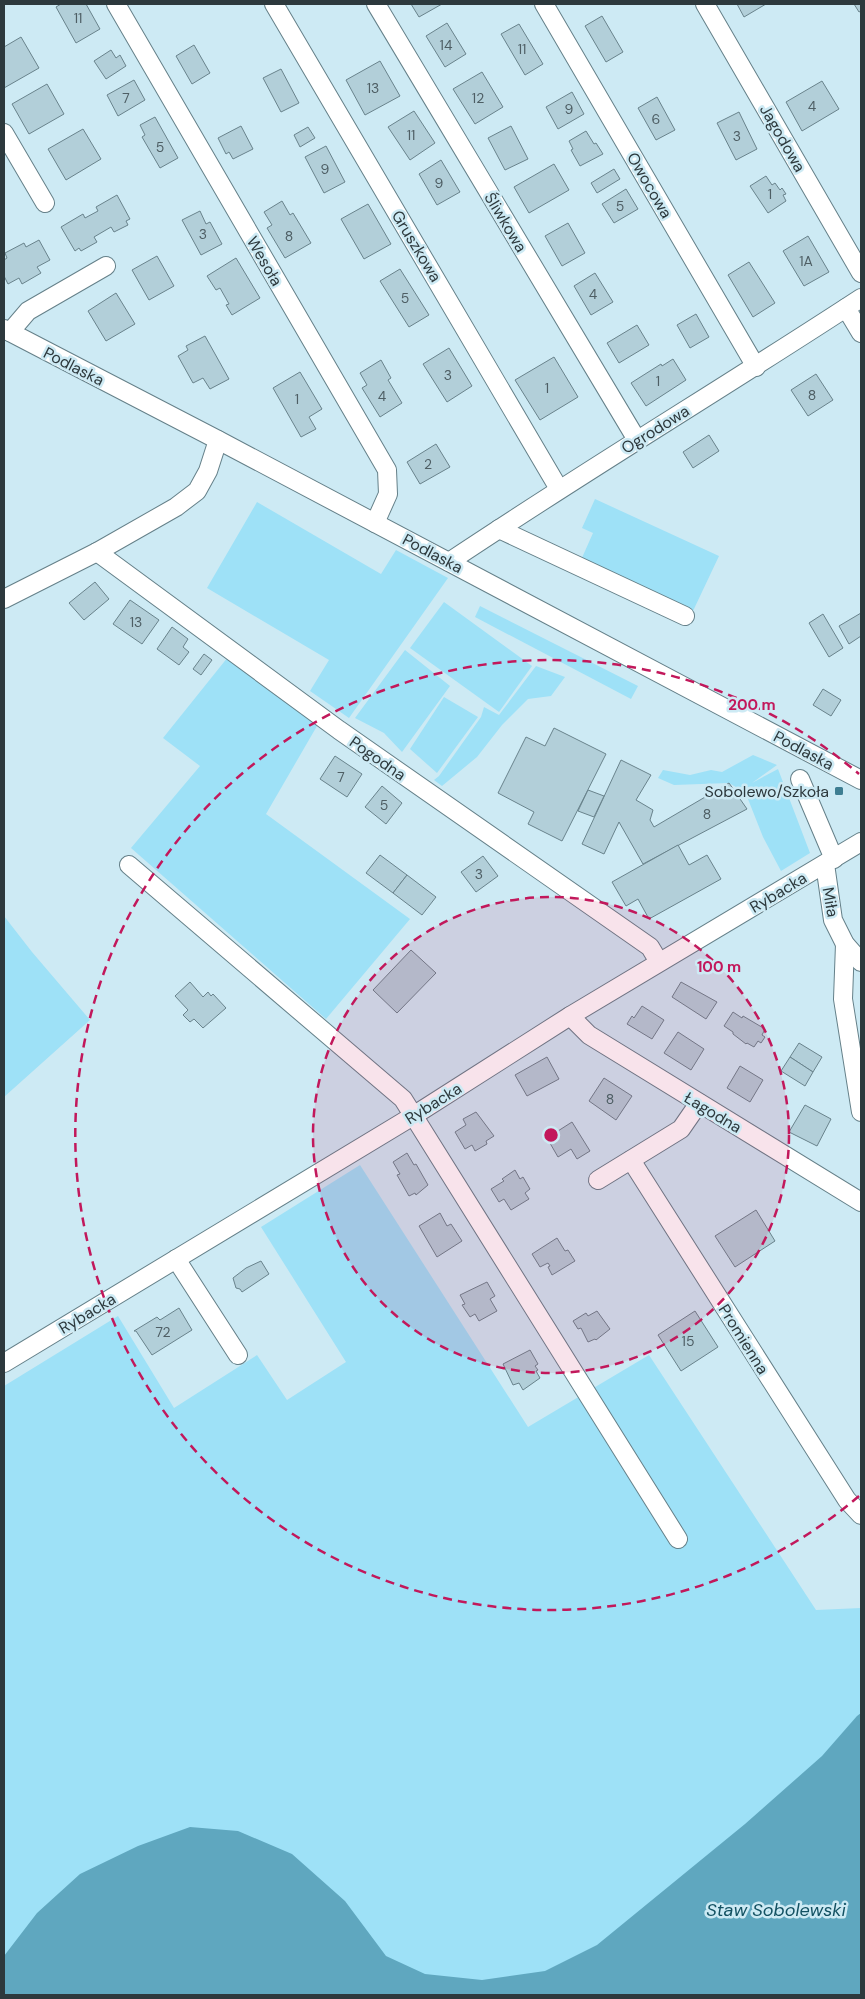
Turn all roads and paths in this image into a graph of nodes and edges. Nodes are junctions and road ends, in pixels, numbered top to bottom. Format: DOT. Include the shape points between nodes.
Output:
graph roads {
  1 [pos="116,4"];
  2 [pos="274,4"];
  3 [pos="376,4"];
  4 [pos="544,4"];
  5 [pos="705,4"];
  6 [pos="4,133"];
  7 [pos="45,203"];
  8 [pos="106,266"];
  9 [pos="861,273"];
  10 [pos="861,298"];
  11 [pos="846,308"];
  12 [pos="7,330"];
  13 [pos="861,333"];
  14 [pos="756,367"];
  15 [pos="218,440"];
  16 [pos="637,440"];
  17 [pos="560,489"];
  18 [pos="375,523"];
  19 [pos="499,529"];
  20 [pos="97,552"];
  21 [pos="449,562"];
  22 [pos="4,599"];
  23 [pos="685,616"];
  24 [pos="800,779"];
  25 [pos="861,780"];
  26 [pos="861,842"];
  27 [pos="830,861"];
  28 [pos="129,865"];
  29 [pos="845,944"];
  30 [pos="659,962"];
  31 [pos="861,962"];
  32 [pos="570,1016"];
  33 [pos="699,1103"];
  34 [pos="861,1112"];
  35 [pos="414,1116"];
  36 [pos="630,1160"];
  37 [pos="598,1180"];
  38 [pos="861,1202"];
  39 [pos="176,1259"];
  40 [pos="238,1355"];
  41 [pos="4,1363"];
  42 [pos="861,1515"];
  43 [pos="678,1539"];
  1 -- 18 [label="street, Wesoła" via="387,470 388,494"];
  2 -- 17 [label="street, Gruszkowa"];
  3 -- 16 [label="street, Śliwkowa"];
  4 -- 14 [label="street, Owocowa"];
  5 -- 9 [label="street, Jagodowa"];
  6 -- 7 [label="street"];
  8 -- 12 [label="street" via="28,311"];
  10 -- 11 [label="street, Ogrodowa"];
  11 -- 13 [label="street"];
  11 -- 14 [label="street, Ogrodowa"];
  12 -- 15 [label="street, Podlaska"];
  14 -- 16 [label="street, Ogrodowa"];
  15 -- 18 [label="street, Podlaska"];
  15 -- 20 [label="street" via="197,492"];
  16 -- 17 [label="street, Ogrodowa"];
  17 -- 19 [label="street, Ogrodowa"];
  18 -- 21 [label="street, Podlaska"];
  19 -- 21 [label="street, Ogrodowa"];
  19 -- 23 [label="street"];
  20 -- 22 [label="street"];
  20 -- 30 [label="street, Pogodna" via="339,730 650,947"];
  21 -- 25 [label="street, Podlaska"];
  24 -- 27 [label="street, Miła"];
  26 -- 27 [label="street, Rybacka"];
  27 -- 29 [label="street, Miła" via="833,920"];
  27 -- 30 [label="street, Rybacka"];
  28 -- 35 [label="street" via="403,1099"];
  29 -- 31 [label="street, Miła"];
  29 -- 34 [label="street" via="843,999"];
  30 -- 32 [label="street, Rybacka"];
  32 -- 33 [label="street, Łagodna" via="589,1035"];
  32 -- 35 [label="street, Rybacka"];
  33 -- 36 [label="street" via="681,1129"];
  33 -- 38 [label="street, Łagodna"];
  35 -- 39 [label="street, Rybacka"];
  35 -- 43 [label="street"];
  36 -- 37 [label="street"];
  36 -- 42 [label="street, Promienna" via="842,1492"];
  39 -- 40 [label="street"];
  39 -- 41 [label="street, Rybacka"];
}
